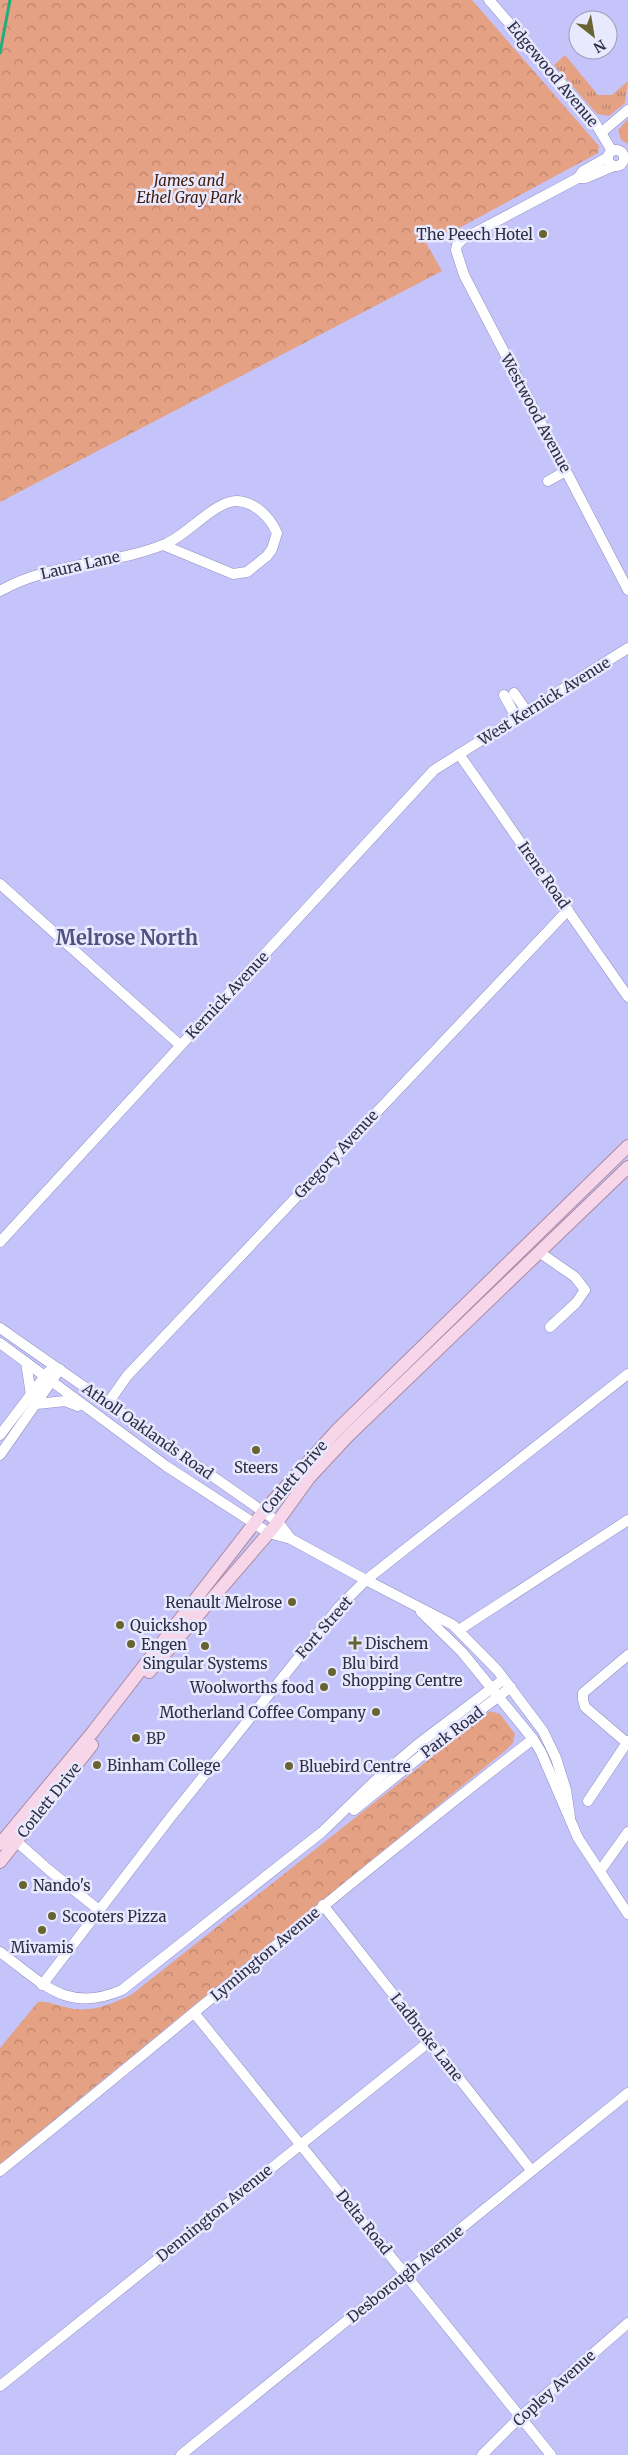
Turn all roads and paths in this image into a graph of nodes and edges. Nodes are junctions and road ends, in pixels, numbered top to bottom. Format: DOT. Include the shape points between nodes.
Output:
graph roads {
  1 [pos="489,0"];
  2 [pos="628,110"];
  3 [pos="602,132"];
  4 [pos="610,154"];
  5 [pos="623,160"];
  6 [pos="578,178"];
  7 [pos="566,471"];
  8 [pos="548,481"];
  9 [pos="163,545"];
  10 [pos="628,590"];
  11 [pos="0,591"];
  12 [pos="628,648"];
  13 [pos="528,713"];
  14 [pos="517,719"];
  15 [pos="460,754"];
  16 [pos="0,884"];
  17 [pos="568,910"];
  18 [pos="628,996"];
  19 [pos="180,1045"];
  20 [pos="628,1146"];
  21 [pos="628,1167"];
  22 [pos="0,1242"];
  23 [pos="539,1252"];
  24 [pos="550,1327"];
  25 [pos="0,1328"];
  26 [pos="0,1343"];
  27 [pos="26,1362"];
  28 [pos="57,1367"];
  29 [pos="628,1374"];
  30 [pos="48,1379"];
  31 [pos="34,1399"];
  32 [pos="108,1403"];
  33 [pos="88,1410"];
  34 [pos="0,1435"];
  35 [pos="154,1437"];
  36 [pos="0,1455"];
  37 [pos="166,1466"];
  38 [pos="259,1518"];
  39 [pos="628,1520"];
  40 [pos="278,1522"];
  41 [pos="269,1533"];
  42 [pos="291,1539"];
  43 [pos="366,1580"];
  44 [pos="415,1606"];
  45 [pos="459,1630"];
  46 [pos="628,1655"];
  47 [pos="508,1683"];
  48 [pos="495,1694"];
  49 [pos="533,1739"];
  50 [pos="628,1742"];
  51 [pos="588,1801"];
  52 [pos="570,1817"];
  53 [pos="628,1832"];
  54 [pos="16,1841"];
  55 [pos="0,1844"];
  56 [pos="0,1862"];
  57 [pos="600,1871"];
  58 [pos="323,1905"];
  59 [pos="100,1910"];
  60 [pos="628,1914"];
  61 [pos="0,1952"];
  62 [pos="42,1985"];
  63 [pos="195,2014"];
  64 [pos="430,2042"];
  65 [pos="628,2093"];
  66 [pos="300,2144"];
  67 [pos="531,2170"];
  68 [pos="0,2171"];
  69 [pos="406,2274"];
  70 [pos="628,2323"];
  71 [pos="0,2385"];
  72 [pos="520,2417"];
  73 [pos="181,2455"];
  74 [pos="482,2455"];
  75 [pos="551,2455"];
  1 -- 3 [label="street, Edgewood Avenue"];
  2 -- 3 [label="street"];
  3 -- 4 [label="street, Edgewood Avenue"];
  4 -- 5 [label="street" via="619,150"];
  4 -- 5 [label="street, Edgewood Avenue" via="610,164"];
  4 -- 6 [label="street" via="583,171"];
  5 -- 6 [label="street" via="586,178"];
  6 -- 7 [label="street, Westwood Avenue" via="456,246 464,275"];
  7 -- 8 [label="street"];
  7 -- 10 [label="street, Westwood Avenue"];
  9 -- 9 [label="street, Laura Lane" via="180,538 223,504 237,501 258,509 269,518 277,533 267,556 247,572 233,574"];
  9 -- 11 [label="street, Laura Lane" via="42,573"];
  12 -- 13 [label="street, West Kernick Avenue"];
  13 -- 14 [label="street, West Kernick Avenue"];
  13 -- 14 [label="street" via="509,694"];
  14 -- 15 [label="street, West Kernick Avenue"];
  15 -- 17 [label="street, Irene Road"];
  15 -- 19 [label="street, Kernick Avenue" via="424,780"];
  16 -- 19 [label="street"];
  17 -- 18 [label="street, Irene Road"];
  17 -- 32 [label="street, Gregory Avenue" via="133,1369"];
  19 -- 22 [label="street, Kernick Avenue"];
  20 -- 38 [label="main road, Corlett Drive" via="338,1429"];
  21 -- 23 [label="main road, Corlett Drive"];
  23 -- 24 [label="street" via="575,1277 585,1290"];
  23 -- 40 [label="main road, Corlett Drive" via="348,1436 309,1478"];
  25 -- 28 [label="street, Atholl Oaklands Road"];
  26 -- 27 [label="street, Atholl Oaklands Road"];
  27 -- 30 [label="street, Atholl Oaklands Road"];
  27 -- 31 [label="street"];
  28 -- 30 [label="street"];
  28 -- 32 [label="street, Atholl Oaklands Road"];
  29 -- 43 [label="street, Fort Street"];
  30 -- 31 [label="street"];
  30 -- 33 [label="street, Atholl Oaklands Road"];
  31 -- 33 [label="street" via="65,1401"];
  31 -- 34 [label="street"];
  31 -- 36 [label="street"];
  32 -- 35 [label="street, Atholl Oaklands Road"];
  33 -- 37 [label="street, Atholl Oaklands Road"];
  35 -- 37 [label="street"];
  35 -- 38 [label="street, Atholl Oaklands Road"];
  37 -- 38 [label="street, Atholl Oaklands Road"];
  38 -- 40 [label="street, Atholl Oaklands Road"];
  38 -- 41 [label="street, Atholl Oaklands Road"];
  38 -- 55 [label="main road, Corlett Drive" via="92,1733"];
  39 -- 45 [label="street"];
  40 -- 41 [label="main road, Corlett Drive"];
  40 -- 42 [label="street, Atholl Oaklands Road"];
  41 -- 42 [label="street, Atholl Oaklands Road"];
  41 -- 54 [label="main road, Corlett Drive" via="159,1660"];
  42 -- 43 [label="street, Atholl Oaklands Road"];
  43 -- 44 [label="street, Atholl Oaklands Road"];
  43 -- 59 [label="street, Fort Street" via="338,1607 300,1654"];
  44 -- 45 [label="street, Atholl Oaklands Road"];
  44 -- 48 [label="street, Atholl Oaklands Road" via="462,1652"];
  45 -- 47 [label="street, Atholl Oaklands Road"];
  46 -- 50 [label="street" via="583,1695 585,1707"];
  47 -- 48 [label="street, Park Road"];
  47 -- 52 [label="street, Atholl Oaklands Road" via="552,1746 566,1790"];
  48 -- 49 [label="street, Atholl Oaklands Road"];
  48 -- 62 [label="street, Park Road" via="342,1819 122,1990 102,1998 79,1999"];
  49 -- 52 [label="street, Atholl Oaklands Road"];
  49 -- 58 [label="street, Lymington Avenue"];
  50 -- 51 [label="street"];
  52 -- 57 [label="street, Atholl Oaklands Road" via="578,1838"];
  53 -- 57 [label="street"];
  54 -- 56 [label="main road, Corlett Drive"];
  54 -- 59 [label="street"];
  57 -- 60 [label="street, Atholl Oaklands Road"];
  58 -- 63 [label="street, Lymington Avenue"];
  58 -- 64 [label="street, Ladbroke Lane" via="352,1938"];
  59 -- 62 [label="street, Fort Street"];
  61 -- 62 [label="street, Park Road"];
  63 -- 66 [label="street, Delta Road"];
  63 -- 68 [label="street, Lymington Avenue"];
  64 -- 66 [label="street, Dennington Avenue"];
  64 -- 67 [label="street, Ladbroke Lane"];
  65 -- 67 [label="street, Desborough Avenue"];
  66 -- 69 [label="street, Delta Road"];
  66 -- 71 [label="street, Dennington Avenue"];
  67 -- 69 [label="street, Desborough Avenue"];
  69 -- 72 [label="street, Delta Road"];
  69 -- 73 [label="street, Desborough Avenue"];
  70 -- 72 [label="street, Copley Avenue"];
  72 -- 74 [label="street, Copley Avenue"];
  72 -- 75 [label="street, Delta Road"];
}
